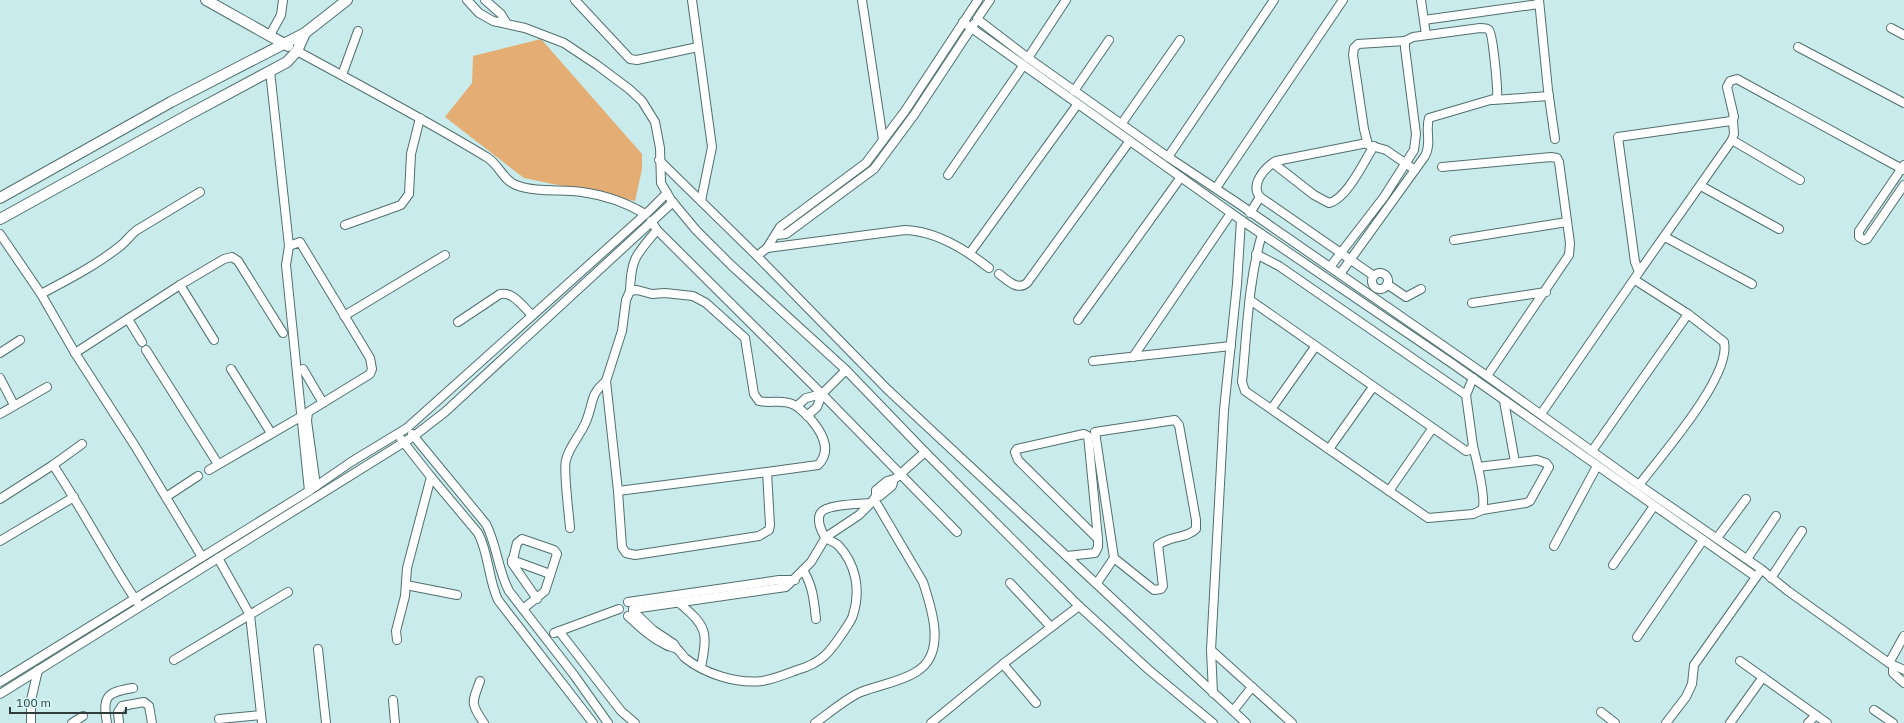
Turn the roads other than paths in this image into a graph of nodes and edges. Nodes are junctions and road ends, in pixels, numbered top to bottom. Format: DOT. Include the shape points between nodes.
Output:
graph roads {
  1 [pos="206,0"];
  2 [pos="283,0"];
  3 [pos="347,0"];
  4 [pos="467,0"];
  5 [pos="485,0"];
  6 [pos="575,0"];
  7 [pos="692,0"];
  8 [pos="862,0"];
  9 [pos="978,0"];
  10 [pos="990,0"];
  11 [pos="1066,0"];
  12 [pos="1274,0"];
  13 [pos="1343,0"];
  14 [pos="1421,0"];
  15 [pos="1539,2"];
  16 [pos="969,14"];
  17 [pos="977,19"];
  18 [pos="1424,20"];
  19 [pos="963,22"];
  20 [pos="507,24"];
  21 [pos="972,28"];
  22 [pos="1891,28"];
  23 [pos="358,31"];
  24 [pos="305,33"];
  25 [pos="270,35"];
  26 [pos="1426,35"];
  27 [pos="1904,35"];
  28 [pos="1109,40"];
  29 [pos="1180,40"];
  30 [pos="1405,41"];
  31 [pos="283,43"];
  32 [pos="1798,47"];
  33 [pos="698,48"];
  34 [pos="298,50"];
  35 [pos="1028,58"];
  36 [pos="1023,66"];
  37 [pos="270,71"];
  38 [pos="342,75"];
  39 [pos="1074,91"];
  40 [pos="1549,96"];
  41 [pos="1493,100"];
  42 [pos="1904,103"];
  43 [pos="1077,105"];
  44 [pos="1108,114"];
  45 [pos="420,118"];
  46 [pos="1413,118"];
  47 [pos="1429,120"];
  48 [pos="1733,120"];
  49 [pos="1102,122"];
  50 [pos="1122,123"];
  51 [pos="883,140"];
  52 [pos="1556,140"];
  53 [pos="1732,140"];
  54 [pos="1129,142"];
  55 [pos="1371,145"];
  56 [pos="1168,157"];
  57 [pos="659,160"];
  58 [pos="1273,163"];
  59 [pos="1406,163"];
  60 [pos="1442,167"];
  61 [pos="1903,168"];
  62 [pos="1415,170"];
  63 [pos="948,175"];
  64 [pos="1181,177"];
  65 [pos="1800,180"];
  66 [pos="1904,185"];
  67 [pos="1701,186"];
  68 [pos="1216,188"];
  69 [pos="200,192"];
  70 [pos="667,192"];
  71 [pos="0,198"];
  72 [pos="1260,198"];
  73 [pos="701,201"];
  74 [pos="673,202"];
  75 [pos="1231,213"];
  76 [pos="1250,213"];
  77 [pos="645,214"];
  78 [pos="0,219"];
  79 [pos="1241,220"];
  80 [pos="651,221"];
  81 [pos="1567,222"];
  82 [pos="345,225"];
  83 [pos="1779,229"];
  84 [pos="657,230"];
  85 [pos="0,234"];
  86 [pos="1262,234"];
  87 [pos="776,235"];
  88 [pos="1665,237"];
  89 [pos="1454,240"];
  90 [pos="289,246"];
  91 [pos="767,248"];
  92 [pos="1302,248"];
  93 [pos="970,252"];
  94 [pos="1340,253"];
  95 [pos="1256,254"];
  96 [pos="445,255"];
  97 [pos="757,256"];
  98 [pos="1297,258"];
  99 [pos="1350,261"];
  100 [pos="1330,267"];
  101 [pos="989,268"];
  102 [pos="1639,272"];
  103 [pos="999,274"];
  104 [pos="1340,274"];
  105 [pos="1635,280"];
  106 [pos="1752,284"];
  107 [pos="180,285"];
  108 [pos="1421,289"];
  109 [pos="630,291"];
  110 [pos="1546,292"];
  111 [pos="41,294"];
  112 [pos="1250,300"];
  113 [pos="1472,303"];
  114 [pos="1688,314"];
  115 [pos="532,315"];
  116 [pos="344,316"];
  117 [pos="128,319"];
  118 [pos="1078,320"];
  119 [pos="458,322"];
  120 [pos="283,333"];
  121 [pos="20,340"];
  122 [pos="214,340"];
  123 [pos="142,342"];
  124 [pos="1231,346"];
  125 [pos="1315,347"];
  126 [pos="146,350"];
  127 [pos="0,353"];
  128 [pos="75,353"];
  129 [pos="1455,354"];
  130 [pos="1133,356"];
  131 [pos="1093,361"];
  132 [pos="1450,362"];
  133 [pos="231,370"];
  134 [pos="303,370"];
  135 [pos="846,370"];
  136 [pos="1487,376"];
  137 [pos="0,378"];
  138 [pos="1473,378"];
  139 [pos="606,381"];
  140 [pos="47,387"];
  141 [pos="1373,387"];
  142 [pos="822,394"];
  143 [pos="1466,395"];
  144 [pos="1504,401"];
  145 [pos="323,403"];
  146 [pos="14,405"];
  147 [pos="797,406"];
  148 [pos="1272,408"];
  149 [pos="0,414"];
  150 [pos="1541,414"];
  151 [pos="302,416"];
  152 [pos="807,416"];
  153 [pos="407,428"];
  154 [pos="1432,429"];
  155 [pos="272,433"];
  156 [pos="398,434"];
  157 [pos="414,436"];
  158 [pos="404,443"];
  159 [pos="82,444"];
  160 [pos="1473,446"];
  161 [pos="1329,449"];
  162 [pos="1592,451"];
  163 [pos="925,452"];
  164 [pos="1515,462"];
  165 [pos="218,464"];
  166 [pos="53,465"];
  167 [pos="1597,466"];
  168 [pos="1478,467"];
  169 [pos="209,470"];
  170 [pos="767,472"];
  171 [pos="198,476"];
  172 [pos="431,477"];
  173 [pos="897,477"];
  174 [pos="1639,484"];
  175 [pos="316,486"];
  176 [pos="309,491"];
  177 [pos="618,491"];
  178 [pos="1389,491"];
  179 [pos="74,496"];
  180 [pos="166,498"];
  181 [pos="0,499"];
  182 [pos="874,499"];
  183 [pos="1746,499"];
  184 [pos="1654,506"];
  185 [pos="1482,510"];
  186 [pos="1776,516"];
  187 [pos="570,528"];
  188 [pos="1802,531"];
  189 [pos="490,532"];
  190 [pos="957,532"];
  191 [pos="826,537"];
  192 [pos="1717,538"];
  193 [pos="1098,539"];
  194 [pos="1703,540"];
  195 [pos="0,541"];
  196 [pos="482,541"];
  197 [pos="1554,546"];
  198 [pos="1067,556"];
  199 [pos="202,557"];
  200 [pos="218,558"];
  201 [pos="1114,558"];
  202 [pos="1747,559"];
  203 [pos="512,560"];
  204 [pos="1613,565"];
  205 [pos="1761,569"];
  206 [pos="803,570"];
  207 [pos="550,574"];
  208 [pos="1756,577"];
  209 [pos="1771,578"];
  210 [pos="795,580"];
  211 [pos="1010,583"];
  212 [pos="1097,583"];
  213 [pos="406,585"];
  214 [pos="288,592"];
  215 [pos="457,595"];
  216 [pos="134,598"];
  217 [pos="537,599"];
  218 [pos="679,603"];
  219 [pos="1079,606"];
  220 [pos="140,608"];
  221 [pos="523,609"];
  222 [pos="619,609"];
  223 [pos="630,609"];
  224 [pos="250,615"];
  225 [pos="816,619"];
  226 [pos="1051,627"];
  227 [pos="1904,636"];
  228 [pos="1637,637"];
  229 [pos="397,640"];
  230 [pos="318,649"];
  231 [pos="1211,650"];
  232 [pos="174,660"];
  233 [pos="1740,661"];
  234 [pos="1002,664"];
  235 [pos="1891,664"];
  236 [pos="701,667"];
  237 [pos="38,670"];
  238 [pos="1904,670"];
  239 [pos="1763,677"];
  240 [pos="480,681"];
  241 [pos="0,682"];
  242 [pos="1904,683"];
  243 [pos="1252,687"];
  244 [pos="133,688"];
  245 [pos="1213,693"];
  246 [pos="0,694"];
  247 [pos="393,700"];
  248 [pos="1036,703"];
  249 [pos="1874,710"];
  250 [pos="1233,711"];
  251 [pos="1602,712"];
  252 [pos="1816,715"];
  253 [pos="83,716"];
  254 [pos="219,719"];
  255 [pos="261,719"];
  256 [pos="485,722"];
  257 [pos="31,723"];
  258 [pos="72,723"];
  259 [pos="107,723"];
  260 [pos="119,723"];
  261 [pos="152,723"];
  262 [pos="326,723"];
  263 [pos="395,723"];
  264 [pos="593,723"];
  265 [pos="608,723"];
  266 [pos="635,723"];
  267 [pos="816,723"];
  268 [pos="931,723"];
  269 [pos="1213,723"];
  270 [pos="1246,723"];
  271 [pos="1292,723"];
  272 [pos="1615,723"];
  273 [pos="1666,723"];
  274 [pos="1730,723"];
  275 [pos="1808,723"];
  276 [pos="1827,723"];
  277 [pos="1893,723"];
  1 -- 25 [label="street"];
  2 -- 25 [label="street" via="281,15"];
  3 -- 24 [label="street"];
  4 -- 20 [label="street" via="479,13 493,21"];
  5 -- 20 [label="street"];
  6 -- 33 [label="street" via="630,59 637,60"];
  7 -- 33 [label="street"];
  8 -- 51 [label="street"];
  9 -- 16 [label="street"];
  10 -- 17 [label="street"];
  11 -- 35 [label="street"];
  12 -- 56 [label="street"];
  13 -- 68 [label="street"];
  14 -- 18 [label="street"];
  15 -- 18 [label="street"];
  15 -- 40 [label="street"];
  16 -- 17 [label="street"];
  16 -- 19 [label="street"];
  17 -- 21 [label="street"];
  17 -- 35 [label="street"];
  18 -- 26 [label="street"];
  19 -- 21 [label="street"];
  19 -- 51 [label="street"];
  20 -- 57 [label="street" via="564,43 629,89 642,101 655,122 660,148"];
  21 -- 36 [label="street"];
  21 -- 87 [label="street" via="914,115 874,169 786,234"];
  22 -- 27 [label="street"];
  23 -- 38 [label="street"];
  24 -- 31 [label="street"];
  24 -- 34 [label="street"];
  25 -- 31 [label="street"];
  26 -- 30 [label="street" via="1410,37"];
  26 -- 41 [label="street" via="1480,28 1489,30 1498,95"];
  28 -- 39 [label="street"];
  29 -- 50 [label="street"];
  30 -- 46 [label="street"];
  30 -- 55 [label="street" via="1358,44 1354,48 1353,55"];
  31 -- 34 [label="street"];
  31 -- 71 [label="street" via="171,102"];
  32 -- 42 [label="street"];
  33 -- 73 [label="street" via="712,147"];
  34 -- 37 [label="street" via="287,62"];
  34 -- 38 [label="street"];
  35 -- 39 [label="street"];
  36 -- 43 [label="street"];
  36 -- 63 [label="street"];
  37 -- 78 [label="street"];
  37 -- 90 [label="street"];
  38 -- 45 [label="street"];
  39 -- 44 [label="street"];
  40 -- 41 [label="street"];
  40 -- 52 [label="street"];
  41 -- 47 [label="street" via="1433,116"];
  43 -- 49 [label="street"];
  43 -- 93 [label="street"];
  44 -- 49 [label="street"];
  44 -- 50 [label="street"];
  45 -- 77 [label="street" via="490,159 509,181 516,185 583,192 631,205"];
  45 -- 82 [label="street" via="411,154 409,194 405,200 401,205 388,211"];
  46 -- 47 [label="street"];
  46 -- 59 [label="street" via="1416,142"];
  47 -- 62 [label="street" via="1429,150"];
  48 -- 53 [label="street"];
  48 -- 61 [label="street" via="1727,87 1730,81 1737,79"];
  48 -- 102 [label="street" via="1618,137 1635,262"];
  49 -- 54 [label="street"];
  50 -- 56 [label="street"];
  51 -- 87 [label="street" via="866,163 780,227"];
  53 -- 65 [label="street"];
  53 -- 67 [label="street"];
  54 -- 64 [label="street"];
  54 -- 103 [label="street" via="1027,283 1015,285"];
  55 -- 58 [label="street" via="1281,159"];
  55 -- 58 [label="street" via="1346,190 1336,200 1329,202 1324,202"];
  55 -- 59 [label="street" via="1386,150"];
  56 -- 68 [label="street"];
  57 -- 70 [label="street" via="661,182"];
  57 -- 73 [label="street"];
  58 -- 72 [label="street" via="1256,184"];
  59 -- 62 [label="street"];
  59 -- 94 [label="street" via="1384,197"];
  60 -- 81 [label="street" via="1551,156 1557,158"];
  61 -- 66 [label="street" via="1859,231 1859,237 1868,239"];
  62 -- 99 [label="street"];
  64 -- 75 [label="street"];
  64 -- 118 [label="street"];
  67 -- 83 [label="street"];
  67 -- 88 [label="street"];
  68 -- 76 [label="street"];
  69 -- 111 [label="street" via="137,230 108,255"];
  70 -- 74 [label="street"];
  70 -- 77 [label="street"];
  72 -- 76 [label="street"];
  72 -- 94 [label="street"];
  73 -- 97 [label="street"];
  74 -- 80 [label="street"];
  74 -- 135 [label="street" via="696,230 731,265"];
  75 -- 79 [label="street"];
  75 -- 130 [label="street"];
  76 -- 92 [label="street"];
  77 -- 115 [label="street"];
  79 -- 86 [label="street"];
  79 -- 124 [label="street"];
  80 -- 84 [label="street"];
  80 -- 157 [label="street" via="445,412"];
  81 -- 89 [label="street"];
  81 -- 110 [label="street" via="1569,255"];
  84 -- 109 [label="street" via="636,255 632,266"];
  84 -- 142 [label="street"];
  85 -- 111 [label="street"];
  86 -- 95 [label="street"];
  86 -- 98 [label="street"];
  87 -- 91 [label="street"];
  88 -- 102 [label="street"];
  88 -- 106 [label="street"];
  90 -- 116 [label="street" via="300,242"];
  90 -- 151 [label="street" via="286,265 296,379"];
  91 -- 93 [label="street" via="905,230 928,233"];
  91 -- 97 [label="street"];
  92 -- 98 [label="street"];
  92 -- 100 [label="street"];
  93 -- 101 [label="street"];
  94 -- 99 [label="street"];
  94 -- 100 [label="street"];
  95 -- 112 [label="street"];
  95 -- 143 [label="street" via="1279,266"];
  96 -- 116 [label="street"];
  97 -- 198 [label="street" via="888,390"];
  98 -- 132 [label="street"];
  99 -- 104 [label="street"];
  99 -- 108 [label="street" via="1374,276 1376,287 1381,288 1387,284 1406,297"];
  100 -- 104 [label="street"];
  102 -- 105 [label="street"];
  104 -- 129 [label="street"];
  105 -- 114 [label="street"];
  105 -- 150 [label="street"];
  107 -- 117 [label="street"];
  107 -- 120 [label="street" via="224,259 235,258"];
  107 -- 122 [label="street"];
  109 -- 139 [label="street" via="626,300 622,331"];
  109 -- 147 [label="street" via="693,296 706,304 745,338 754,394 759,401 779,401"];
  110 -- 113 [label="street"];
  110 -- 136 [label="street"];
  111 -- 128 [label="street"];
  112 -- 125 [label="street"];
  112 -- 148 [label="street" via="1242,382 1245,390"];
  114 -- 162 [label="street"];
  114 -- 174 [label="street" via="1724,342 1720,368 1704,399"];
  115 -- 119 [label="street" via="504,293"];
  115 -- 153 [label="street"];
  116 -- 145 [label="street" via="370,358 372,369 370,374"];
  117 -- 123 [label="street"];
  117 -- 128 [label="street"];
  121 -- 127 [label="street"];
  124 -- 130 [label="street"];
  124 -- 231 [label="street" via="1224,410"];
  125 -- 141 [label="street"];
  125 -- 148 [label="street"];
  126 -- 165 [label="street"];
  128 -- 180 [label="street"];
  129 -- 132 [label="street"];
  129 -- 136 [label="street"];
  130 -- 131 [label="street"];
  132 -- 138 [label="street"];
  133 -- 155 [label="street"];
  134 -- 145 [label="street"];
  135 -- 142 [label="street"];
  135 -- 163 [label="street"];
  136 -- 150 [label="street"];
  137 -- 146 [label="street"];
  138 -- 143 [label="street"];
  138 -- 144 [label="street"];
  139 -- 177 [label="street"];
  139 -- 187 [label="street" via="595,390 587,419 571,445 565,462"];
  140 -- 146 [label="street"];
  141 -- 154 [label="street"];
  141 -- 161 [label="street"];
  142 -- 147 [label="street" via="806,398"];
  142 -- 152 [label="street" via="817,407"];
  142 -- 173 [label="street"];
  143 -- 160 [label="street"];
  144 -- 164 [label="street"];
  144 -- 167 [label="street"];
  145 -- 175 [label="street" via="308,412 307,416"];
  146 -- 149 [label="street"];
  147 -- 152 [label="street"];
  148 -- 161 [label="street"];
  150 -- 162 [label="street"];
  151 -- 155 [label="street"];
  151 -- 176 [label="street"];
  152 -- 170 [label="street" via="817,426 824,440 825,454 822,460 818,465"];
  153 -- 156 [label="street"];
  153 -- 157 [label="street"];
  154 -- 160 [label="street" via="1466,451"];
  154 -- 178 [label="street"];
  155 -- 165 [label="street"];
  156 -- 158 [label="street"];
  156 -- 175 [label="street"];
  157 -- 158 [label="street"];
  157 -- 189 [label="street"];
  158 -- 172 [label="street"];
  158 -- 200 [label="street"];
  159 -- 166 [label="street"];
  160 -- 168 [label="street"];
  161 -- 178 [label="street"];
  162 -- 174 [label="street"];
  163 -- 173 [label="street"];
  163 -- 219 [label="street"];
  164 -- 168 [label="street"];
  164 -- 185 [label="street" via="1543,461 1549,470 1530,501"];
  165 -- 169 [label="street"];
  166 -- 179 [label="street"];
  166 -- 181 [label="street"];
  167 -- 184 [label="street"];
  167 -- 197 [label="street"];
  168 -- 185 [label="street" via="1484,503"];
  170 -- 177 [label="street"];
  170 -- 177 [label="street" via="769,530 759,536 635,555 626,553 622,547"];
  171 -- 180 [label="street"];
  172 -- 196 [label="street" via="455,503"];
  172 -- 213 [label="street" via="407,568"];
  173 -- 182 [label="street" via="892,486"];
  173 -- 190 [label="street"];
  174 -- 192 [label="street"];
  175 -- 176 [label="street"];
  176 -- 199 [label="street"];
  178 -- 185 [label="street" via="1428,518 1473,514"];
  179 -- 195 [label="street"];
  179 -- 216 [label="street"];
  180 -- 199 [label="street"];
  182 -- 191 [label="street" via="848,523"];
  182 -- 191 [label="street" via="822,510 819,522"];
  182 -- 267 [label="street" via="923,582 935,638 934,649 930,659 916,672 859,692"];
  183 -- 192 [label="street"];
  184 -- 194 [label="street"];
  184 -- 204 [label="street"];
  186 -- 202 [label="street"];
  188 -- 209 [label="street"];
  189 -- 196 [label="street"];
  189 -- 221 [label="street" via="505,583"];
  191 -- 206 [label="street"];
  191 -- 236 [label="street" via="836,543 850,561 857,580 857,591 853,616 823,658 809,666 764,681 731,679"];
  192 -- 202 [label="street"];
  193 -- 193 [label="street" via="1088,436 1084,434 1062,438 1017,449 1015,452 1018,460"];
  193 -- 198 [label="street" via="1098,547 1094,553"];
  194 -- 208 [label="street"];
  194 -- 228 [label="street"];
  196 -- 264 [label="street" via="498,600"];
  198 -- 212 [label="street"];
  199 -- 216 [label="street"];
  200 -- 220 [label="street"];
  200 -- 224 [label="street"];
  201 -- 201 [label="street" via="1154,590 1161,589 1163,586 1158,545 1196,529 1179,425 1175,420 1095,432"];
  201 -- 212 [label="street"];
  202 -- 205 [label="street"];
  203 -- 207 [label="street"];
  203 -- 207 [label="street" via="517,543 522,539 554,550 556,554"];
  203 -- 217 [label="street"];
  205 -- 208 [label="street"];
  205 -- 209 [label="street"];
  206 -- 210 [label="street"];
  206 -- 225 [label="street" via="813,593"];
  207 -- 217 [label="street" via="545,591"];
  208 -- 273 [label="street" via="1694,665 1692,684 1686,697"];
  209 -- 235 [label="street"];
  210 -- 218 [label="street" via="786,587 777,589"];
  210 -- 223 [label="street" via="779,580"];
  211 -- 226 [label="street"];
  212 -- 245 [label="street"];
  213 -- 215 [label="street"];
  213 -- 229 [label="street" via="396,631"];
  214 -- 224 [label="street"];
  216 -- 220 [label="street"];
  216 -- 241 [label="street"];
  217 -- 221 [label="street"];
  218 -- 223 [label="street"];
  218 -- 236 [label="street" via="703,625 704,652"];
  219 -- 226 [label="street"];
  219 -- 269 [label="street" via="1149,670"];
  220 -- 237 [label="street"];
  221 -- 265 [label="street"];
  222 -- 223 [label="street" via="621,613"];
  222 -- 223 [label="street" via="622,603"];
  222 -- 266 [label="street" via="556,632 622,712"];
  223 -- 236 [label="street" via="647,634 667,646 676,648 685,658"];
  224 -- 232 [label="street"];
  224 -- 255 [label="street"];
  226 -- 234 [label="street"];
  227 -- 235 [label="street"];
  230 -- 262 [label="street"];
  231 -- 243 [label="street"];
  231 -- 245 [label="street"];
  233 -- 239 [label="street"];
  234 -- 248 [label="street"];
  234 -- 268 [label="street"];
  235 -- 238 [label="street"];
  235 -- 242 [label="street" via="1893,673"];
  237 -- 246 [label="street"];
  237 -- 257 [label="street" via="31,700"];
  239 -- 252 [label="street"];
  239 -- 274 [label="street"];
  240 -- 256 [label="street" via="473,700 474,709"];
  243 -- 250 [label="street"];
  243 -- 271 [label="street"];
  244 -- 259 [label="street" via="113,692 107,696 104,706"];
  245 -- 250 [label="street"];
  247 -- 263 [label="street"];
  249 -- 277 [label="street"];
  250 -- 270 [label="street"];
  251 -- 272 [label="street"];
  252 -- 275 [label="street"];
  252 -- 276 [label="street"];
  253 -- 258 [label="street"];
  254 -- 255 [label="street"];
  260 -- 261 [label="street" via="118,712 122,706 144,702 149,706"];
}
